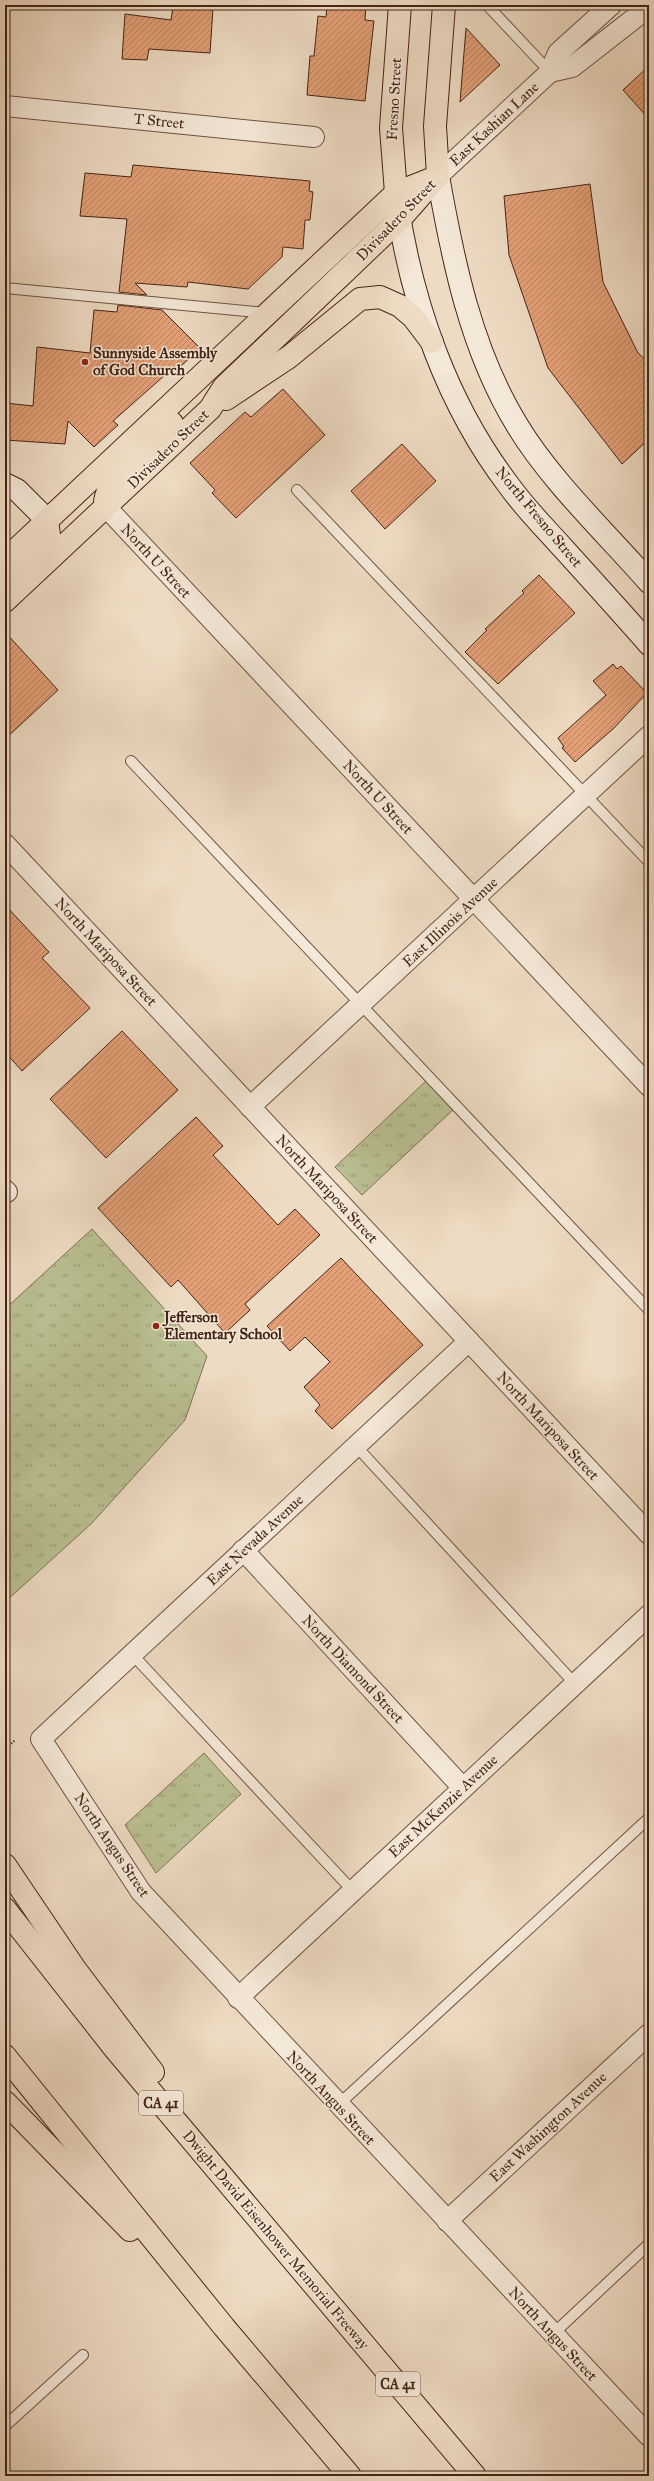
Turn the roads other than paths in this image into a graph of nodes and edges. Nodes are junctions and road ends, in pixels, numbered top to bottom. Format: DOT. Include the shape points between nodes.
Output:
graph roads {
  1 [pos="400,5"];
  2 [pos="444,5"];
  3 [pos="487,5"];
  4 [pos="611,5"];
  5 [pos="649,7"];
  6 [pos="550,72"];
  7 [pos="5,106"];
  8 [pos="314,136"];
  9 [pos="438,176"];
  10 [pos="396,193"];
  11 [pos="400,220"];
  12 [pos="5,288"];
  13 [pos="267,313"];
  14 [pos="432,342"];
  15 [pos="209,367"];
  16 [pos="210,409"];
  17 [pos="5,484"];
  18 [pos="297,490"];
  19 [pos="106,507"];
  20 [pos="47,520"];
  21 [pos="5,560"];
  22 [pos="5,579"];
  23 [pos="649,582"];
  24 [pos="5,601"];
  25 [pos="649,644"];
  26 [pos="649,736"];
  27 [pos="131,761"];
  28 [pos="586,795"];
  29 [pos="5,844"];
  30 [pos="649,862"];
  31 [pos="475,900"];
  32 [pos="360,1004"];
  33 [pos="649,1086"];
  34 [pos="250,1107"];
  35 [pos="649,1310"];
  36 [pos="469,1341"];
  37 [pos="356,1446"];
  38 [pos="649,1534"];
  39 [pos="243,1550"];
  40 [pos="649,1615"];
  41 [pos="132,1654"];
  42 [pos="575,1684"];
  43 [pos="41,1738"];
  44 [pos="463,1788"];
  45 [pos="649,1818"];
  46 [pos="5,1865"];
  47 [pos="352,1891"];
  48 [pos="5,1909"];
  49 [pos="238,1998"];
  50 [pos="649,2034"];
  51 [pos="5,2056"];
  52 [pos="5,2102"];
  53 [pos="338,2105"];
  54 [pos="447,2221"];
  55 [pos="649,2244"];
  56 [pos="320,2292"];
  57 [pos="224,2327"];
  58 [pos="553,2334"];
  59 [pos="83,2355"];
  60 [pos="5,2426"];
  61 [pos="649,2436"];
  62 [pos="350,2476"];
  63 [pos="475,2476"];
  1 -- 10 [label="main road, Fresno Street" via="391,128"];
  2 -- 9 [label="main road" via="435,126"];
  3 -- 6 [label="lane"];
  4 -- 6 [label="street, East Kashian Lane" via="558,53"];
  5 -- 6 [label="street, East Kashian Lane" via="572,67"];
  6 -- 9 [label="street, East Kashian Lane"];
  7 -- 8 [label="street, T Street"];
  9 -- 10 [label="main road, Divisadero Street"];
  9 -- 11 [label="main road, Divisadero Street"];
  9 -- 23 [label="main road" via="460,285 482,350 516,425 564,486"];
  10 -- 11 [label="main road, North Fresno Street"];
  10 -- 13 [label="main road, Divisadero Street"];
  11 -- 14 [label="main road, North Fresno Street" via="407,259"];
  11 -- 16 [label="main road, Divisadero Street" via="224,387"];
  12 -- 13 [label="lane"];
  13 -- 15 [label="main road, Divisadero Street"];
  14 -- 16 [label="main road" via="400,306 380,297 360,299 289,357"];
  14 -- 25 [label="main road, North Fresno Street" via="460,406 510,488"];
  15 -- 19 [label="main road" via="177,418 112,482 104,502"];
  15 -- 20 [label="main road, Divisadero Street"];
  16 -- 19 [label="main road, Divisadero Street"];
  17 -- 20 [label="main road" via="17,490"];
  18 -- 28 [label="lane"];
  19 -- 24 [label="main road, Divisadero Street"];
  19 -- 31 [label="street, North U Street"];
  20 -- 21 [label="main road, Divisadero Street"];
  20 -- 22 [label="main road" via="49,535 45,543"];
  26 -- 28 [label="street, East Illinois Avenue"];
  27 -- 32 [label="lane"];
  28 -- 30 [label="lane"];
  28 -- 31 [label="street, East Illinois Avenue"];
  29 -- 34 [label="street, North Mariposa Street"];
  31 -- 32 [label="street, East Illinois Avenue"];
  31 -- 33 [label="street, North U Street"];
  32 -- 34 [label="street, East Illinois Avenue"];
  32 -- 35 [label="lane"];
  34 -- 36 [label="street, North Mariposa Street"];
  36 -- 37 [label="street, East Nevada Avenue"];
  36 -- 38 [label="street, North Mariposa Street"];
  37 -- 39 [label="street, East Nevada Avenue"];
  37 -- 42 [label="lane"];
  39 -- 41 [label="street, East Nevada Avenue"];
  39 -- 44 [label="street, North Diamond Street"];
  40 -- 42 [label="street, East McKenzie Avenue"];
  41 -- 43 [label="street, East Nevada Avenue"];
  41 -- 47 [label="lane"];
  42 -- 44 [label="street, East McKenzie Avenue"];
  43 -- 49 [label="street, North Angus Street" via="141,1892"];
  44 -- 47 [label="street, East McKenzie Avenue"];
  45 -- 53 [label="lane"];
  46 -- 56 [label="main road" via="75,1969"];
  47 -- 49 [label="street, East McKenzie Avenue"];
  48 -- 56 [label="main road, Dwight David Eisenhower Memorial Freeway / CA 41" via="116,2049"];
  49 -- 53 [label="street, North Angus Street"];
  50 -- 54 [label="street, East Washington Avenue"];
  51 -- 57 [label="main road"];
  52 -- 57 [label="main road"];
  53 -- 54 [label="street, North Angus Street"];
  54 -- 58 [label="street, North Angus Street"];
  55 -- 58 [label="lane"];
  56 -- 63 [label="main road, Dwight David Eisenhower Memorial Freeway / CA 41"];
  57 -- 62 [label="main road"];
  58 -- 61 [label="street, North Angus Street"];
  59 -- 60 [label="lane"];
}
